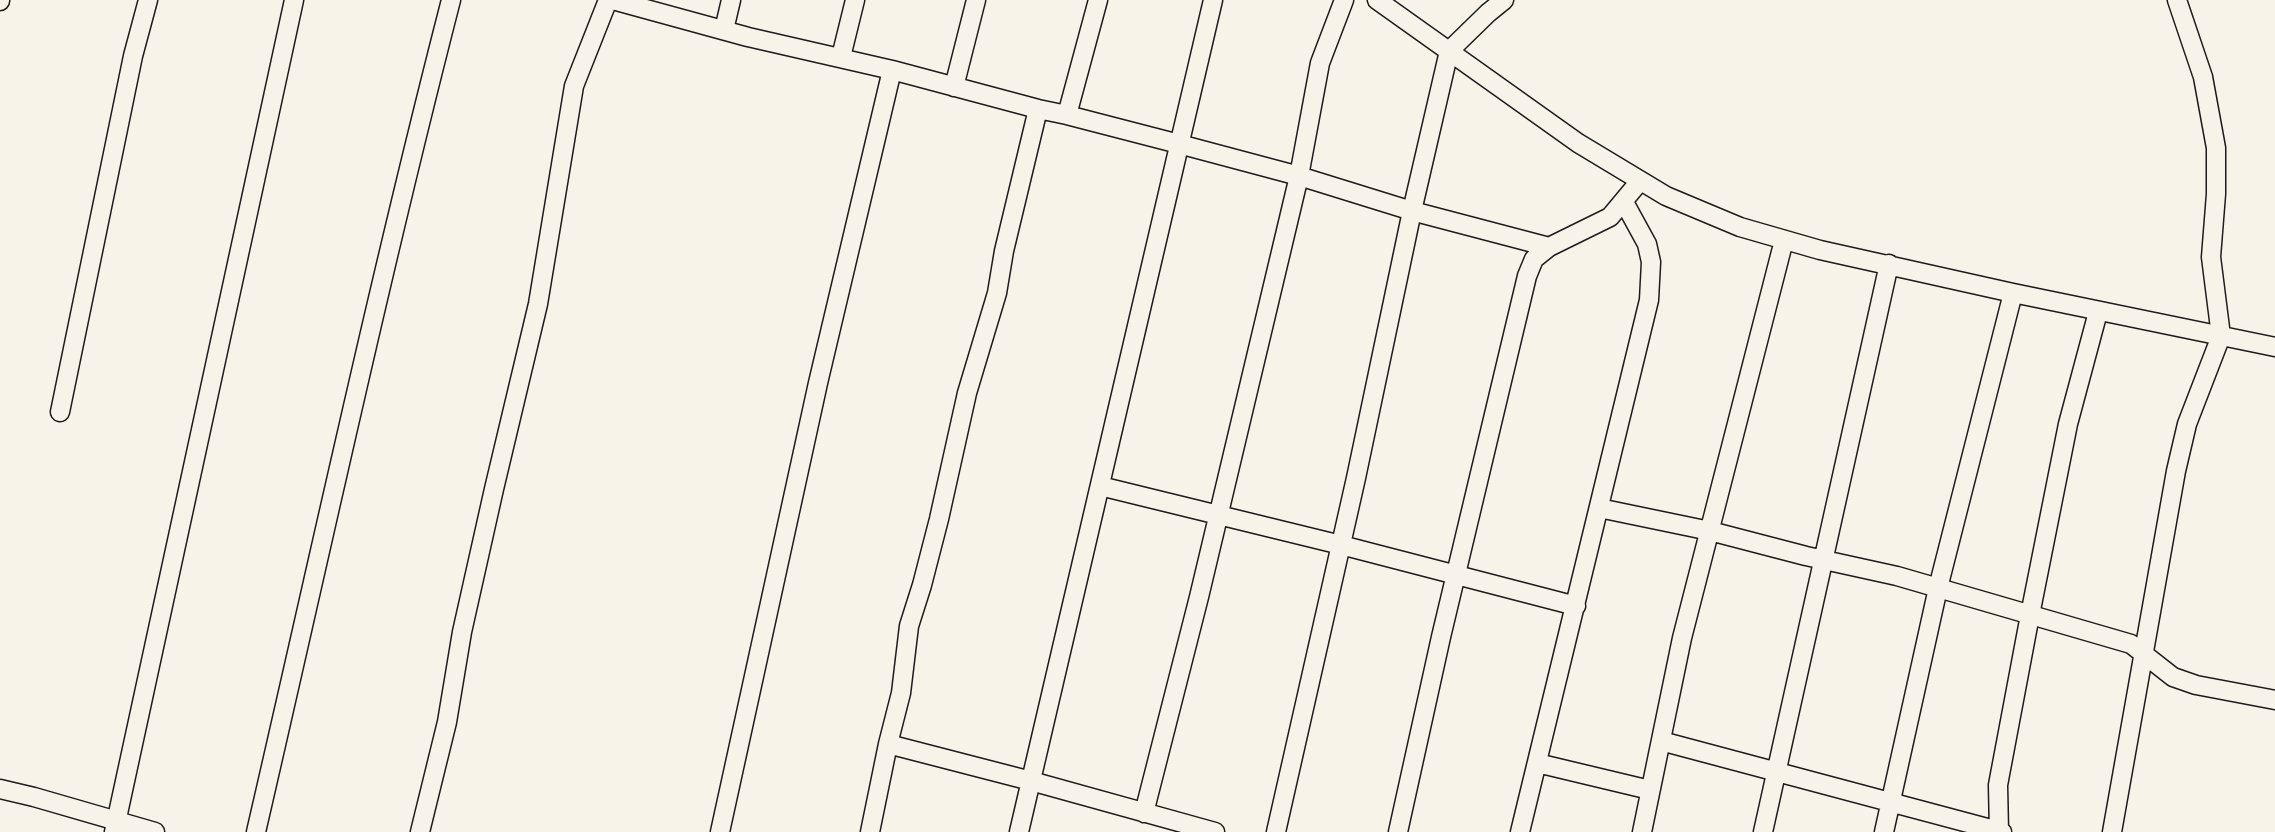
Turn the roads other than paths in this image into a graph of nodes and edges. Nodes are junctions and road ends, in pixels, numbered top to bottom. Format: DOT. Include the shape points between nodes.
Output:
graph roads {
  1 [pos="148,0"];
  2 [pos="294,0"];
  3 [pos="452,0"];
  4 [pos="608,0"];
  5 [pos="613,0"];
  6 [pos="731,0"];
  7 [pos="854,0"];
  8 [pos="976,0"];
  9 [pos="1098,0"];
  10 [pos="1213,0"];
  11 [pos="1344,0"];
  12 [pos="1377,0"];
  13 [pos="1504,0"];
  14 [pos="2178,0"];
  15 [pos="724,30"];
  16 [pos="1449,51"];
  17 [pos="841,58"];
  18 [pos="892,70"];
  19 [pos="954,87"];
  20 [pos="1038,109"];
  21 [pos="1067,115"];
  22 [pos="1179,144"];
  23 [pos="1299,176"];
  24 [pos="1640,181"];
  25 [pos="1624,202"];
  26 [pos="1412,212"];
  27 [pos="1784,240"];
  28 [pos="1549,247"];
  29 [pos="1889,264"];
  30 [pos="2013,293"];
  31 [pos="2098,312"];
  32 [pos="2221,336"];
  33 [pos="2275,347"];
  34 [pos="60,412"];
  35 [pos="1100,486"];
  36 [pos="1599,508"];
  37 [pos="1218,515"];
  38 [pos="1710,531"];
  39 [pos="1341,545"];
  40 [pos="1825,560"];
  41 [pos="1456,575"];
  42 [pos="1938,588"];
  43 [pos="1576,606"];
  44 [pos="2030,615"];
  45 [pos="2142,652"];
  46 [pos="2275,700"];
  47 [pos="1661,741"];
  48 [pos="888,744"];
  49 [pos="1537,763"];
  50 [pos="1776,771"];
  51 [pos="1031,780"];
  52 [pos="0,789"];
  53 [pos="1650,790"];
  54 [pos="1890,802"];
  55 [pos="1144,813"];
  56 [pos="116,826"];
  57 [pos="155,832"];
  58 [pos="256,832"];
  59 [pos="420,832"];
  60 [pos="720,832"];
  61 [pos="870,832"];
  62 [pos="1019,832"];
  63 [pos="1215,832"];
  64 [pos="1276,832"];
  65 [pos="1398,832"];
  66 [pos="1520,832"];
  67 [pos="1642,832"];
  68 [pos="1763,832"];
  69 [pos="1884,832"];
  70 [pos="2000,832"];
  71 [pos="2112,832"];
  1 -- 34 [label="street" via="133,56"];
  2 -- 56 [label="street"];
  3 -- 58 [label="street" via="367,345"];
  4 -- 59 [label="street" via="574,86 538,304 462,632 447,722"];
  5 -- 15 [label="street"];
  6 -- 15 [label="street"];
  7 -- 17 [label="street"];
  8 -- 19 [label="street"];
  9 -- 21 [label="street"];
  10 -- 22 [label="street"];
  11 -- 23 [label="street" via="1320,63"];
  12 -- 16 [label="street"];
  13 -- 16 [label="street"];
  14 -- 32 [label="street" via="2204,77 2216,148 2216,194 2211,257"];
  15 -- 17 [label="street"];
  16 -- 24 [label="street" via="1578,143"];
  16 -- 26 [label="street"];
  17 -- 18 [label="street"];
  18 -- 19 [label="street"];
  18 -- 60 [label="street" via="817,390"];
  19 -- 20 [label="street"];
  20 -- 21 [label="street"];
  20 -- 48 [label="street" via="1004,251 997,293 967,393 939,519 909,626 901,693"];
  21 -- 22 [label="street"];
  22 -- 23 [label="street"];
  22 -- 35 [label="street"];
  23 -- 26 [label="street"];
  23 -- 37 [label="street"];
  24 -- 25 [label="street"];
  24 -- 27 [label="street" via="1697,210 1740,227"];
  25 -- 28 [label="street" via="1610,217"];
  25 -- 36 [label="street" via="1647,244 1651,262 1649,300"];
  26 -- 28 [label="street"];
  26 -- 39 [label="street"];
  27 -- 29 [label="street"];
  27 -- 38 [label="street"];
  28 -- 41 [label="street" via="1534,259 1527,276"];
  29 -- 30 [label="street"];
  29 -- 40 [label="street"];
  30 -- 31 [label="street"];
  30 -- 42 [label="street"];
  31 -- 32 [label="street"];
  31 -- 44 [label="street" via="2068,424"];
  32 -- 33 [label="street"];
  32 -- 45 [label="street" via="2187,424"];
  35 -- 37 [label="street"];
  35 -- 51 [label="street"];
  36 -- 38 [label="street"];
  36 -- 43 [label="street"];
  37 -- 39 [label="street"];
  37 -- 55 [label="street"];
  38 -- 40 [label="street"];
  38 -- 47 [label="street" via="1682,638"];
  39 -- 41 [label="street"];
  39 -- 64 [label="street"];
  40 -- 42 [label="street"];
  40 -- 50 [label="street"];
  41 -- 43 [label="street"];
  41 -- 65 [label="street"];
  42 -- 44 [label="street"];
  42 -- 54 [label="street"];
  43 -- 49 [label="street"];
  44 -- 45 [label="street" via="2131,644"];
  44 -- 70 [label="street" via="1998,785"];
  45 -- 46 [label="street" via="2173,677 2196,685"];
  45 -- 71 [label="street"];
  47 -- 50 [label="street"];
  47 -- 53 [label="street"];
  48 -- 51 [label="street"];
  48 -- 61 [label="street"];
  49 -- 53 [label="street"];
  49 -- 66 [label="street"];
  50 -- 54 [label="street"];
  50 -- 68 [label="street"];
  51 -- 55 [label="street"];
  51 -- 62 [label="street"];
  52 -- 56 [label="street"];
  53 -- 67 [label="street"];
  54 -- 69 [label="street"];
  54 -- 70 [label="street"];
  55 -- 63 [label="street"];
  56 -- 57 [label="street"];
}
